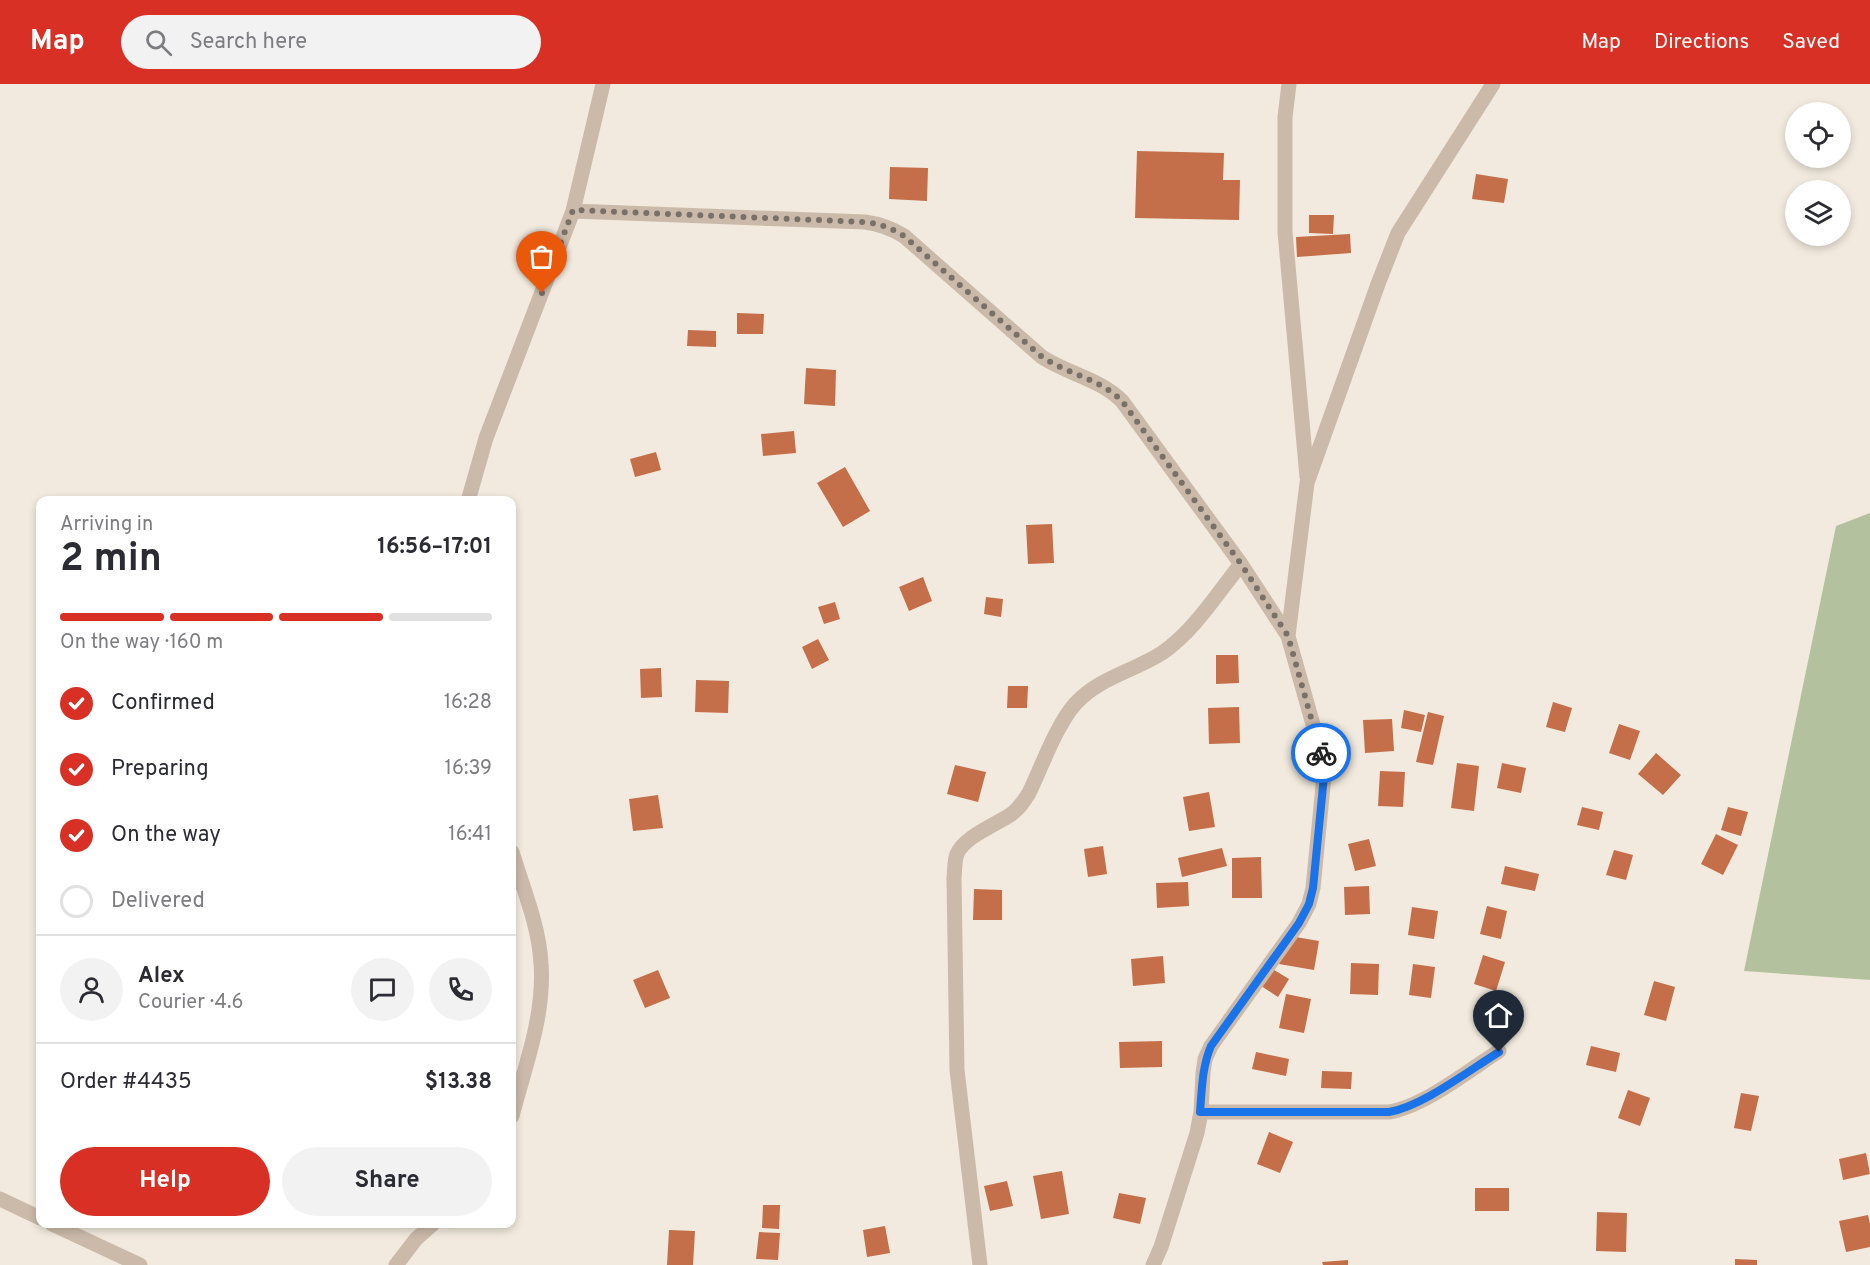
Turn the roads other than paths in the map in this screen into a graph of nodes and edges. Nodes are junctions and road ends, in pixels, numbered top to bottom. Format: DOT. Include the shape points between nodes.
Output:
graph roads {
  1 [pos="603,84"];
  2 [pos="1289,84"];
  3 [pos="1493,84"];
  4 [pos="573,210"];
  5 [pos="1307,483"];
  6 [pos="469,496"];
  7 [pos="1241,564"];
  8 [pos="1288,636"];
  9 [pos="516,865"];
  10 [pos="1499,1052"];
  11 [pos="516,1101"];
  12 [pos="1200,1112"];
  13 [pos="0,1199"];
  14 [pos="36,1216"];
  15 [pos="61,1228"];
  16 [pos="428,1228"];
  17 [pos="140,1265"];
  18 [pos="396,1265"];
  19 [pos="980,1265"];
  20 [pos="1153,1265"];
  1 -- 4 [label="street"];
  2 -- 5 [label="street" via="1285,232"];
  3 -- 5 [label="street" via="1398,234"];
  4 -- 6 [label="street" via="486,438"];
  4 -- 7 [label="street" via="865,222 890,228 1042,357 1111,390"];
  5 -- 8 [label="street"];
  7 -- 8 [label="street"];
  7 -- 19 [label="street" via="1174,643 1093,688 1077,702 1065,717 1022,805 963,845 958,853 954,878 957,1070"];
  8 -- 12 [label="street" via="1323,760 1313,888 1299,923 1211,1046 1205,1059"];
  9 -- 11 [label="street" via="541,963 539,1015"];
  10 -- 12 [label="street" via="1403,1110"];
  12 -- 20 [label="street" via="1197,1133"];
  13 -- 14 [label="street"];
  15 -- 17 [label="street"];
  16 -- 18 [label="street"];
}
